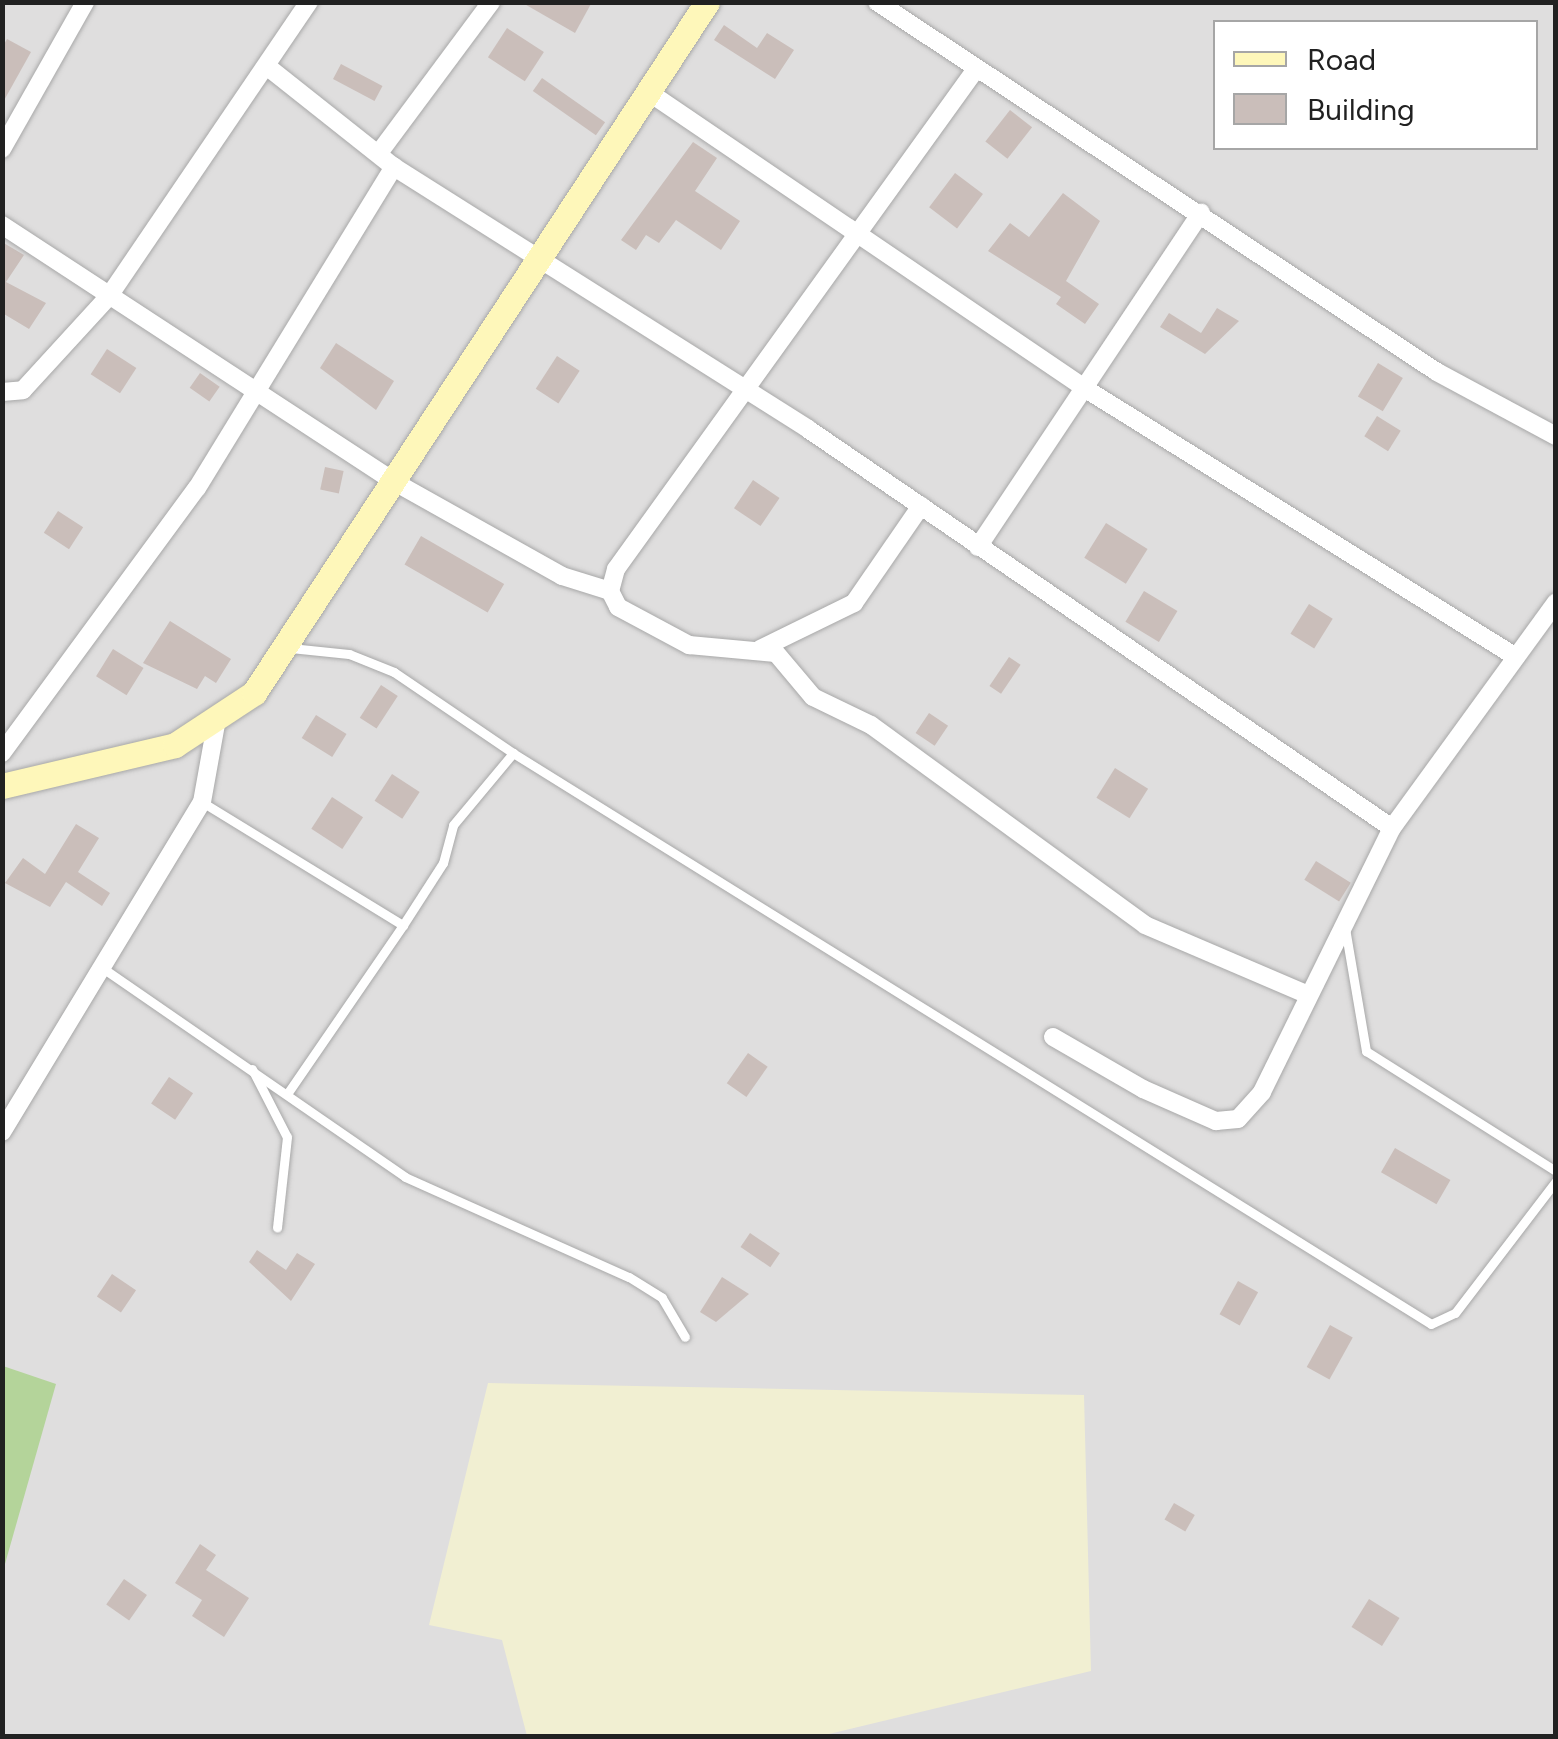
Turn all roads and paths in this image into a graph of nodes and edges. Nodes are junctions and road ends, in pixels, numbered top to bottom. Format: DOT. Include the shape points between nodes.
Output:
graph roads {
  1 [pos="85,2"];
  2 [pos="309,2"];
  3 [pos="490,2"];
  4 [pos="707,2"];
  5 [pos="877,2"];
  6 [pos="269,68"];
  7 [pos="976,69"];
  8 [pos="647,91"];
  9 [pos="2,149"];
  10 [pos="379,154"];
  11 [pos="394,167"];
  12 [pos="1201,213"];
  13 [pos="2,225"];
  14 [pos="856,235"];
  15 [pos="538,257"];
  16 [pos="109,296"];
  17 [pos="744,390"];
  18 [pos="1089,390"];
  19 [pos="2,392"];
  20 [pos="254,393"];
  21 [pos="1556,436"];
  22 [pos="391,480"];
  23 [pos="921,506"];
  24 [pos="978,548"];
  25 [pos="610,590"];
  26 [pos="1556,602"];
  27 [pos="290,648"];
  28 [pos="760,650"];
  29 [pos="1516,656"];
  30 [pos="216,724"];
  31 [pos="2,753"];
  32 [pos="514,753"];
  33 [pos="2,786"];
  34 [pos="202,802"];
  35 [pos="1392,828"];
  36 [pos="1344,920"];
  37 [pos="403,926"];
  38 [pos="104,969"];
  39 [pos="1308,995"];
  40 [pos="1052,1037"];
  41 [pos="249,1062"];
  42 [pos="287,1094"];
  43 [pos="2,1132"];
  44 [pos="1556,1171"];
  45 [pos="1556,1181"];
  46 [pos="277,1227"];
  47 [pos="684,1337"];
  1 -- 9 [label="street"];
  2 -- 6 [label="street"];
  3 -- 10 [label="street"];
  4 -- 8 [label="street"];
  5 -- 7 [label="street"];
  6 -- 10 [label="street"];
  6 -- 16 [label="street"];
  7 -- 12 [label="street"];
  7 -- 14 [label="street"];
  8 -- 14 [label="street"];
  8 -- 15 [label="street"];
  10 -- 11 [label="street"];
  11 -- 15 [label="street"];
  11 -- 20 [label="street"];
  12 -- 18 [label="street"];
  12 -- 21 [label="street" via="1437,372"];
  13 -- 16 [label="street"];
  14 -- 17 [label="street"];
  14 -- 18 [label="street"];
  15 -- 17 [label="street"];
  15 -- 22 [label="street"];
  16 -- 19 [label="street" via="24,390"];
  16 -- 20 [label="street"];
  17 -- 23 [label="street"];
  17 -- 25 [label="street"];
  18 -- 24 [label="street"];
  18 -- 29 [label="street"];
  20 -- 22 [label="street"];
  20 -- 31 [label="street" via="196,488"];
  22 -- 25 [label="street" via="562,576"];
  22 -- 27 [label="street"];
  23 -- 24 [label="street"];
  23 -- 28 [label="street" via="854,603"];
  24 -- 35 [label="street"];
  25 -- 28 [label="street" via="618,608 689,645"];
  26 -- 29 [label="street"];
  27 -- 30 [label="street"];
  27 -- 32 [label="lane" via="349,654 394,672"];
  28 -- 39 [label="street" via="787,662 812,698 871,725 1145,925"];
  29 -- 35 [label="street"];
  30 -- 33 [label="street" via="175,745"];
  30 -- 34 [label="street"];
  32 -- 37 [label="lane" via="452,825 443,863"];
  32 -- 45 [label="lane" via="1431,1324 1456,1313"];
  34 -- 37 [label="lane"];
  34 -- 38 [label="street"];
  35 -- 36 [label="street"];
  36 -- 39 [label="street"];
  36 -- 44 [label="lane" via="1366,1050"];
  37 -- 42 [label="lane"];
  38 -- 41 [label="lane"];
  38 -- 43 [label="street"];
  39 -- 40 [label="street" via="1262,1092 1238,1119 1216,1120 1143,1089"];
  41 -- 42 [label="lane"];
  41 -- 46 [label="lane" via="287,1138"];
  42 -- 47 [label="lane" via="405,1177 629,1276 662,1298"];
}
